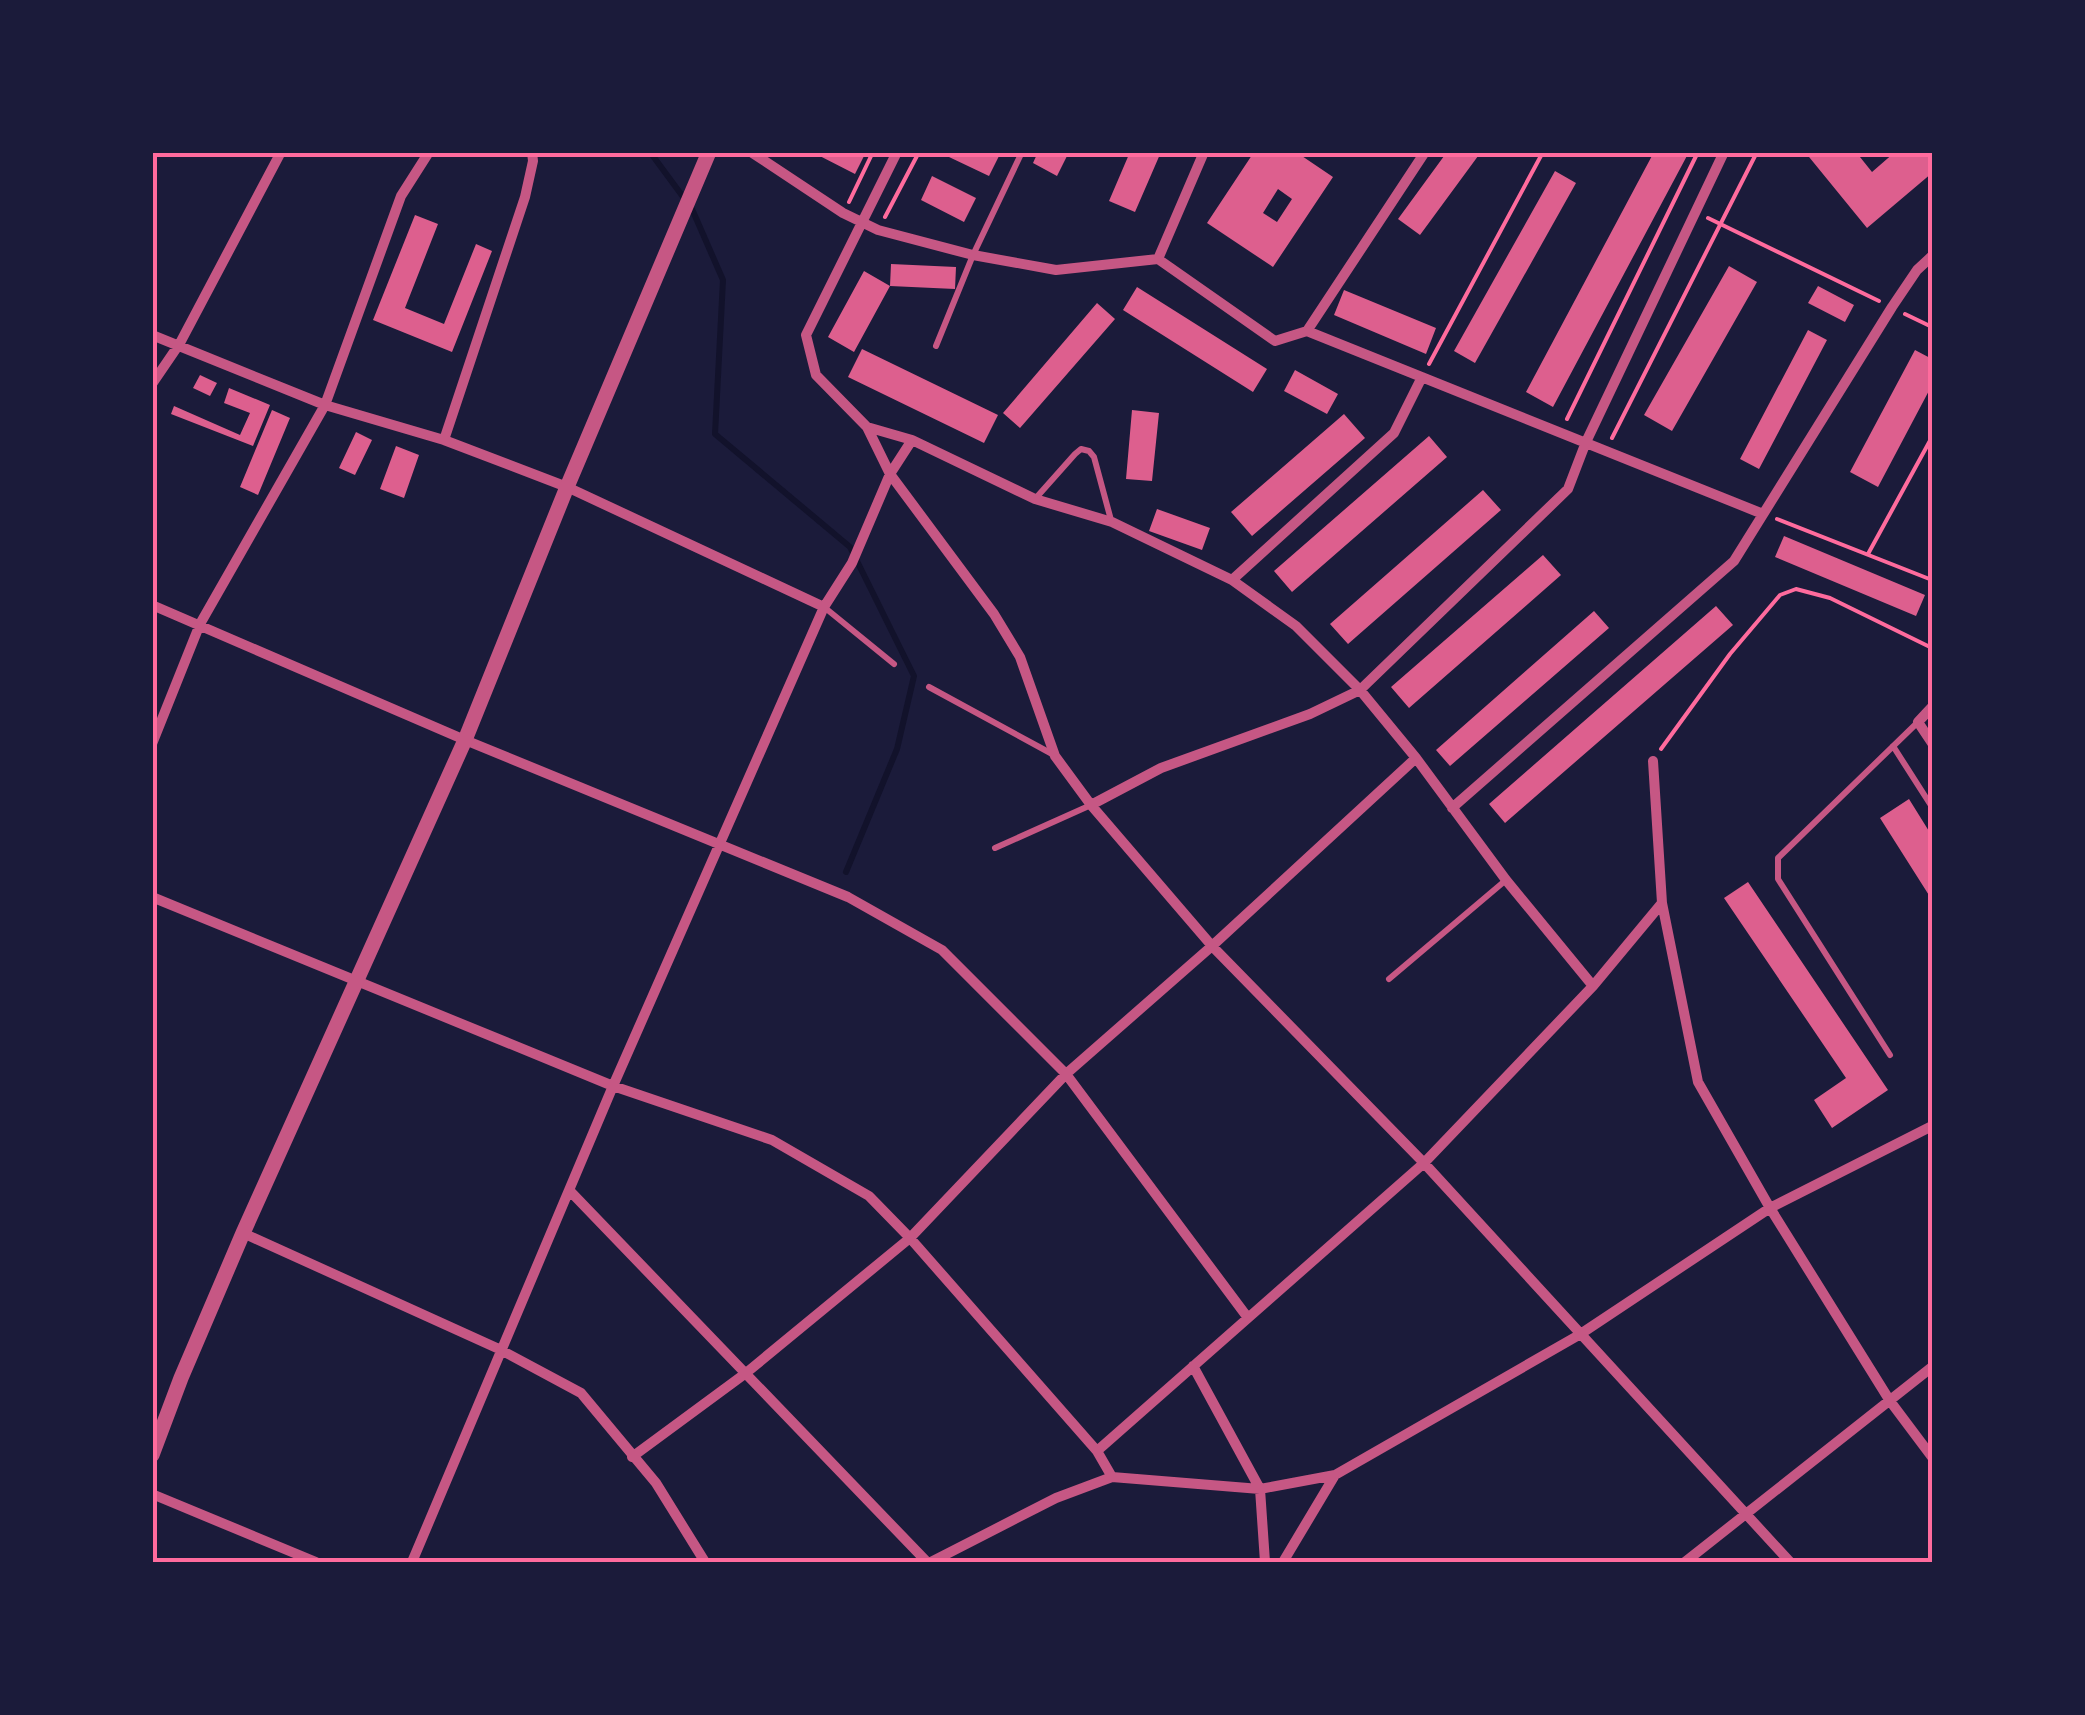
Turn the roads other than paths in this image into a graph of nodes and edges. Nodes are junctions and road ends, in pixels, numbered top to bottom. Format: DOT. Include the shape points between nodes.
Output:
graph roads {
  1 [pos="281,152"];
  2 [pos="429,152"];
  3 [pos="532,152"];
  4 [pos="709,152"];
  5 [pos="751,152"];
  6 [pos="897,152"];
  7 [pos="1022,152"];
  8 [pos="1204,152"];
  9 [pos="1425,152"];
  10 [pos="1724,152"];
  11 [pos="861,222"];
  12 [pos="973,255"];
  13 [pos="1932,256"];
  14 [pos="1158,260"];
  15 [pos="1308,332"];
  16 [pos="152,335"];
  17 [pos="180,344"];
  18 [pos="936,346"];
  19 [pos="1422,378"];
  20 [pos="152,384"];
  21 [pos="325,405"];
  22 [pos="867,427"];
  23 [pos="444,440"];
  24 [pos="912,440"];
  25 [pos="1586,442"];
  26 [pos="890,474"];
  27 [pos="567,487"];
  28 [pos="1036,498"];
  29 [pos="1763,514"];
  30 [pos="1112,522"];
  31 [pos="1232,580"];
  32 [pos="152,605"];
  33 [pos="824,606"];
  34 [pos="200,624"];
  35 [pos="894,664"];
  36 [pos="929,687"];
  37 [pos="1360,690"];
  38 [pos="1932,707"];
  39 [pos="1918,722"];
  40 [pos="465,740"];
  41 [pos="1932,743"];
  42 [pos="152,744"];
  43 [pos="1893,746"];
  44 [pos="1055,756"];
  45 [pos="1416,758"];
  46 [pos="1653,760"];
  47 [pos="1091,804"];
  48 [pos="1932,807"];
  49 [pos="1452,808"];
  50 [pos="718,844"];
  51 [pos="994,848"];
  52 [pos="1506,880"];
  53 [pos="152,897"];
  54 [pos="1662,903"];
  55 [pos="1212,946"];
  56 [pos="355,980"];
  57 [pos="1389,980"];
  58 [pos="1593,986"];
  59 [pos="1890,1055"];
  60 [pos="1066,1074"];
  61 [pos="613,1086"];
  62 [pos="1932,1126"];
  63 [pos="1424,1162"];
  64 [pos="569,1190"];
  65 [pos="1770,1208"];
  66 [pos="244,1232"];
  67 [pos="910,1238"];
  68 [pos="1248,1318"];
  69 [pos="1579,1335"];
  70 [pos="499,1349"];
  71 [pos="1193,1366"];
  72 [pos="1932,1367"];
  73 [pos="746,1373"];
  74 [pos="1890,1401"];
  75 [pos="1098,1451"];
  76 [pos="152,1454"];
  77 [pos="632,1457"];
  78 [pos="1932,1457"];
  79 [pos="1336,1476"];
  80 [pos="1112,1477"];
  81 [pos="1260,1489"];
  82 [pos="152,1494"];
  83 [pos="1744,1513"];
  84 [pos="316,1562"];
  85 [pos="412,1562"];
  86 [pos="705,1562"];
  87 [pos="929,1562"];
  88 [pos="1265,1562"];
  89 [pos="1283,1562"];
  90 [pos="1685,1562"];
  91 [pos="1790,1562"];
  1 -- 17 [label="street"];
  2 -- 21 [label="street" via="401,196"];
  3 -- 23 [label="street" via="525,197"];
  4 -- 27 [label="street"];
  5 -- 11 [label="street"];
  6 -- 11 [label="street"];
  7 -- 12 [label="lane"];
  8 -- 14 [label="street"];
  9 -- 15 [label="street"];
  10 -- 25 [label="street"];
  11 -- 12 [label="street"];
  11 -- 22 [label="street" via="806,335 816,375"];
  12 -- 14 [label="street" via="1056,270"];
  12 -- 18 [label="lane"];
  13 -- 29 [label="street" via="1892,307"];
  14 -- 15 [label="street" via="1275,341"];
  15 -- 19 [label="street"];
  16 -- 17 [label="street"];
  17 -- 20 [label="street"];
  17 -- 21 [label="street"];
  19 -- 25 [label="street"];
  19 -- 31 [label="street" via="1394,433"];
  21 -- 23 [label="street"];
  21 -- 34 [label="street"];
  22 -- 24 [label="street"];
  22 -- 26 [label="street"];
  23 -- 27 [label="street"];
  24 -- 26 [label="street"];
  24 -- 28 [label="street"];
  25 -- 29 [label="street"];
  25 -- 37 [label="street" via="1568,489"];
  26 -- 33 [label="street" via="852,563"];
  26 -- 44 [label="street" via="1020,657"];
  27 -- 33 [label="street"];
  27 -- 40 [label="street"];
  28 -- 30 [label="street"];
  28 -- 30 [label="lane" via="1075,454 1089,450"];
  29 -- 49 [label="street" via="1734,561"];
  30 -- 31 [label="street"];
  31 -- 37 [label="street" via="1296,626"];
  32 -- 34 [label="street"];
  33 -- 35 [label="lane"];
  33 -- 50 [label="street"];
  34 -- 40 [label="street"];
  34 -- 42 [label="street"];
  36 -- 44 [label="lane"];
  37 -- 45 [label="street"];
  37 -- 47 [label="street" via="1161,768"];
  38 -- 39 [label="street"];
  39 -- 41 [label="street"];
  39 -- 43 [label="lane"];
  40 -- 50 [label="street"];
  40 -- 56 [label="street"];
  43 -- 48 [label="lane"];
  43 -- 59 [label="lane" via="1778,858 1778,880"];
  44 -- 47 [label="street"];
  45 -- 49 [label="street"];
  45 -- 55 [label="street"];
  46 -- 54 [label="street"];
  47 -- 51 [label="lane"];
  47 -- 55 [label="street"];
  49 -- 52 [label="street"];
  50 -- 60 [label="street" via="848,897 942,950"];
  50 -- 61 [label="street"];
  52 -- 57 [label="lane"];
  52 -- 58 [label="street"];
  53 -- 56 [label="street"];
  54 -- 58 [label="street"];
  54 -- 65 [label="street" via="1698,1082"];
  55 -- 60 [label="street"];
  55 -- 63 [label="street"];
  56 -- 61 [label="street"];
  56 -- 66 [label="street"];
  58 -- 63 [label="street"];
  60 -- 67 [label="street"];
  60 -- 68 [label="street"];
  61 -- 64 [label="street"];
  61 -- 67 [label="street" via="772,1140 869,1196"];
  62 -- 65 [label="street"];
  63 -- 68 [label="street"];
  63 -- 69 [label="street"];
  64 -- 70 [label="street"];
  64 -- 73 [label="street"];
  65 -- 69 [label="street"];
  65 -- 74 [label="street"];
  66 -- 70 [label="street"];
  66 -- 76 [label="street"];
  67 -- 73 [label="street"];
  67 -- 75 [label="street"];
  68 -- 71 [label="street"];
  69 -- 79 [label="street"];
  69 -- 83 [label="street"];
  70 -- 77 [label="street" via="581,1393"];
  70 -- 85 [label="street"];
  71 -- 75 [label="street"];
  71 -- 81 [label="street"];
  72 -- 74 [label="street"];
  73 -- 77 [label="street"];
  73 -- 87 [label="street"];
  74 -- 78 [label="street"];
  74 -- 83 [label="street"];
  75 -- 80 [label="street"];
  77 -- 86 [label="street"];
  79 -- 81 [label="street"];
  79 -- 89 [label="street"];
  80 -- 81 [label="street"];
  80 -- 87 [label="street"];
  81 -- 88 [label="street"];
  82 -- 84 [label="street"];
  83 -- 90 [label="street"];
  83 -- 91 [label="street"];
}
